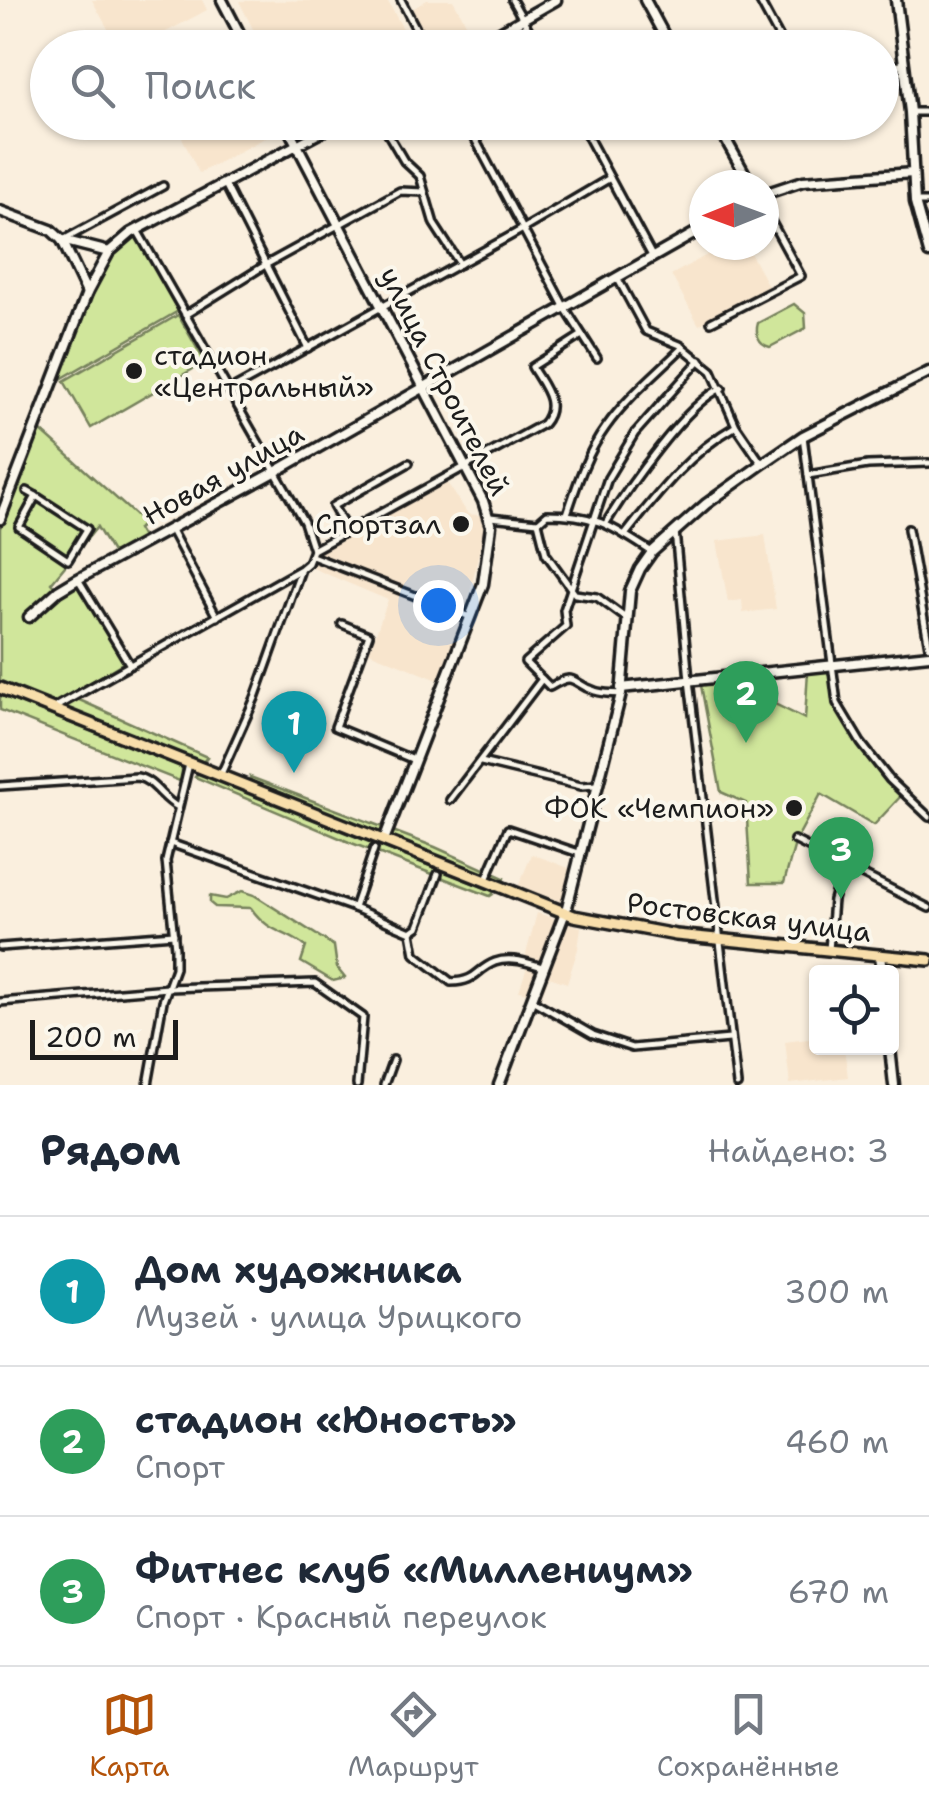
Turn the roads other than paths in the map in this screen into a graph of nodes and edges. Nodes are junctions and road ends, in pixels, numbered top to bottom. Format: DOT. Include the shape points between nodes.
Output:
graph roads {
  1 [pos="222,0"];
  2 [pos="401,0"];
  3 [pos="512,0"];
  4 [pos="556,0"];
  5 [pos="644,0"];
  6 [pos="759,0"];
  7 [pos="896,0"];
  8 [pos="523,19"];
  9 [pos="237,30"];
  10 [pos="417,30"];
  11 [pos="504,30"];
  12 [pos="529,30"];
  13 [pos="662,30"];
  14 [pos="775,30"];
  15 [pos="899,65"];
  16 [pos="904,65"];
  17 [pos="910,112"];
  18 [pos="929,112"];
  19 [pos="295,140"];
  20 [pos="308,140"];
  21 [pos="392,140"];
  22 [pos="476,140"];
  23 [pos="590,140"];
  24 [pos="726,140"];
  25 [pos="298,146"];
  26 [pos="743,170"];
  27 [pos="913,173"];
  28 [pos="610,178"];
  29 [pos="225,184"];
  30 [pos="163,186"];
  31 [pos="779,189"];
  32 [pos="424,192"];
  33 [pos="915,202"];
  34 [pos="929,202"];
  35 [pos="0,211"];
  36 [pos="339,225"];
  37 [pos="523,229"];
  38 [pos="136,230"];
  39 [pos="779,236"];
  40 [pos="689,237"];
  41 [pos="62,240"];
  42 [pos="93,250"];
  43 [pos="109,252"];
  44 [pos="929,253"];
  45 [pos="654,258"];
  46 [pos="267,264"];
  47 [pos="460,264"];
  48 [pos="74,267"];
  49 [pos="98,271"];
  50 [pos="618,280"];
  51 [pos="87,293"];
  52 [pos="382,308"];
  53 [pos="566,308"];
  54 [pos="185,315"];
  55 [pos="711,322"];
  56 [pos="582,335"];
  57 [pos="683,347"];
  58 [pos="308,348"];
  59 [pos="597,358"];
  60 [pos="700,360"];
  61 [pos="929,372"];
  62 [pos="423,385"];
  63 [pos="722,388"];
  64 [pos="229,391"];
  65 [pos="736,426"];
  66 [pos="803,436"];
  67 [pos="409,462"];
  68 [pos="929,463"];
  69 [pos="762,464"];
  70 [pos="466,466"];
  71 [pos="275,472"];
  72 [pos="808,475"];
  73 [pos="26,491"];
  74 [pos="36,496"];
  75 [pos="567,514"];
  76 [pos="490,517"];
  77 [pos="0,519"];
  78 [pos="594,519"];
  79 [pos="538,522"];
  80 [pos="606,523"];
  81 [pos="170,530"];
  82 [pos="908,530"];
  83 [pos="347,531"];
  84 [pos="676,531"];
  85 [pos="625,535"];
  86 [pos="652,552"];
  87 [pos="312,553"];
  88 [pos="300,569"];
  89 [pos="78,579"];
  90 [pos="572,590"];
  91 [pos="29,617"];
  92 [pos="216,617"];
  93 [pos="470,617"];
  94 [pos="627,620"];
  95 [pos="342,624"];
  96 [pos="929,647"];
  97 [pos="929,655"];
  98 [pos="130,664"];
  99 [pos="830,664"];
  100 [pos="542,679"];
  101 [pos="689,680"];
  102 [pos="0,688"];
  103 [pos="621,691"];
  104 [pos="52,709"];
  105 [pos="416,761"];
  106 [pos="190,762"];
  107 [pos="481,762"];
  108 [pos="221,774"];
  109 [pos="596,784"];
  110 [pos="0,786"];
  111 [pos="450,800"];
  112 [pos="178,807"];
  113 [pos="929,817"];
  114 [pos="384,840"];
  115 [pos="794,840"];
  116 [pos="170,843"];
  117 [pos="374,849"];
  118 [pos="579,853"];
  119 [pos="844,866"];
  120 [pos="438,874"];
  121 [pos="485,882"];
  122 [pos="354,908"];
  123 [pos="929,908"];
  124 [pos="565,913"];
  125 [pos="411,932"];
  126 [pos="174,934"];
  127 [pos="719,939"];
  128 [pos="0,947"];
  129 [pos="829,950"];
  130 [pos="880,955"];
  131 [pos="929,960"];
  132 [pos="881,965"];
  133 [pos="545,968"];
  134 [pos="168,988"];
  135 [pos="532,1000"];
  136 [pos="0,1002"];
  137 [pos="730,1038"];
  138 [pos="891,1055"];
  139 [pos="394,1060"];
  140 [pos="148,1085"];
  141 [pos="356,1085"];
  142 [pos="384,1085"];
  143 [pos="499,1085"];
  144 [pos="737,1085"];
  145 [pos="894,1085"];
  1 -- 9 [label="street"];
  2 -- 10 [label="street"];
  3 -- 8 [label="street"];
  4 -- 8 [label="street"];
  5 -- 13 [label="street"];
  6 -- 14 [label="street"];
  7 -- 16 [label="street"];
  8 -- 11 [label="street"];
  8 -- 12 [label="street"];
  15 -- 16 [label="street"];
  16 -- 17 [label="street"];
  17 -- 18 [label="street"];
  17 -- 27 [label="street"];
  19 -- 25 [label="street, улица Строителей"];
  20 -- 25 [label="street"];
  21 -- 32 [label="street" via="420,176"];
  22 -- 37 [label="street"];
  23 -- 28 [label="street"];
  24 -- 26 [label="street"];
  25 -- 29 [label="street"];
  25 -- 36 [label="street, улица Строителей"];
  27 -- 31 [label="street" via="803,181"];
  27 -- 33 [label="street"];
  28 -- 37 [label="street"];
  28 -- 45 [label="street"];
  29 -- 38 [label="street"];
  29 -- 46 [label="street"];
  30 -- 41 [label="street"];
  32 -- 36 [label="street" via="400,191"];
  32 -- 47 [label="street" via="434,224"];
  33 -- 34 [label="street"];
  33 -- 44 [label="street"];
  35 -- 41 [label="street"];
  36 -- 46 [label="street"];
  36 -- 52 [label="street, улица Строителей"];
  37 -- 47 [label="street"];
  37 -- 53 [label="street"];
  38 -- 43 [label="street"];
  38 -- 54 [label="street"];
  39 -- 55 [label="street" via="801,276"];
  40 -- 45 [label="street, Новая улица"];
  41 -- 42 [label="street"];
  41 -- 48 [label="street"];
  42 -- 43 [label="street"];
  42 -- 48 [label="street" via="78,253"];
  42 -- 49 [label="street"];
  43 -- 49 [label="street"];
  45 -- 50 [label="street, Новая улица"];
  46 -- 54 [label="street"];
  46 -- 58 [label="street"];
  47 -- 52 [label="street"];
  48 -- 49 [label="street" via="87,276"];
  48 -- 51 [label="street"];
  49 -- 51 [label="street"];
  50 -- 53 [label="street, Новая улица"];
  50 -- 57 [label="street" via="646,331"];
  51 -- 77 [label="street"];
  52 -- 58 [label="street"];
  52 -- 62 [label="street, улица Строителей"];
  53 -- 56 [label="street"];
  53 -- 62 [label="street, Новая улица"];
  54 -- 64 [label="street"];
  56 -- 59 [label="street"];
  56 -- 70 [label="street" via="532,367 552,402 548,418"];
  57 -- 60 [label="street"];
  57 -- 75 [label="street" via="604,430"];
  58 -- 64 [label="street"];
  60 -- 63 [label="street"];
  60 -- 78 [label="street" via="635,434 608,478"];
  61 -- 66 [label="street"];
  62 -- 70 [label="street, улица Строителей"];
  62 -- 71 [label="street, Новая улица"];
  63 -- 65 [label="street"];
  63 -- 80 [label="street" via="708,393 681,422"];
  64 -- 71 [label="street"];
  65 -- 69 [label="street"];
  65 -- 85 [label="street" via="683,466"];
  66 -- 69 [label="street"];
  66 -- 72 [label="street"];
  67 -- 83 [label="street" via="333,506"];
  68 -- 72 [label="street" via="868,464"];
  69 -- 84 [label="street"];
  70 -- 76 [label="street, улица Строителей"];
  70 -- 83 [label="street"];
  71 -- 81 [label="street, Новая улица"];
  71 -- 87 [label="street" via="304,522"];
  72 -- 99 [label="street"];
  73 -- 74 [label="street"];
  74 -- 74 [label="street" via="16,525 68,560 87,529"];
  75 -- 78 [label="street"];
  75 -- 79 [label="street" via="547,514"];
  76 -- 79 [label="street"];
  76 -- 93 [label="street, улица Строителей" via="483,584"];
  78 -- 80 [label="street"];
  78 -- 90 [label="street"];
  79 -- 90 [label="street" via="546,554"];
  80 -- 85 [label="street"];
  81 -- 89 [label="street, Новая улица"];
  81 -- 92 [label="street"];
  82 -- 96 [label="street"];
  83 -- 87 [label="street"];
  84 -- 86 [label="street"];
  84 -- 101 [label="street"];
  85 -- 86 [label="street"];
  86 -- 94 [label="street" via="630,591"];
  87 -- 88 [label="street"];
  87 -- 93 [label="street"];
  88 -- 92 [label="street"];
  88 -- 108 [label="street"];
  89 -- 91 [label="street, Новая улица"];
  89 -- 98 [label="street"];
  90 -- 94 [label="street" via="597,597"];
  90 -- 100 [label="street" via="562,633 525,662"];
  92 -- 98 [label="street"];
  93 -- 105 [label="street, улица Строителей"];
  94 -- 103 [label="street"];
  95 -- 105 [label="street" via="369,635 334,727"];
  97 -- 99 [label="street"];
  98 -- 104 [label="street"];
  99 -- 101 [label="street"];
  99 -- 113 [label="street" via="843,716 890,780"];
  100 -- 103 [label="street" via="550,687 572,678 593,691"];
  100 -- 107 [label="street"];
  101 -- 103 [label="street"];
  101 -- 127 [label="street"];
  102 -- 104 [label="main road, Ростовская улица"];
  103 -- 109 [label="street"];
  104 -- 106 [label="main road, Ростовская улица"];
  105 -- 114 [label="street, улица Строителей"];
  106 -- 108 [label="main road, Ростовская улица"];
  106 -- 112 [label="street"];
  107 -- 109 [label="street"];
  107 -- 111 [label="street"];
  108 -- 114 [label="main road, Ростовская улица"];
  109 -- 118 [label="street"];
  110 -- 112 [label="street" via="137,777"];
  112 -- 116 [label="street"];
  114 -- 121 [label="main road, Ростовская улица"];
  115 -- 119 [label="street"];
  116 -- 122 [label="street"];
  116 -- 126 [label="street" via="166,872"];
  117 -- 122 [label="street"];
  118 -- 121 [label="street" via="508,830"];
  118 -- 124 [label="street"];
  119 -- 123 [label="street"];
  119 -- 129 [label="street"];
  120 -- 125 [label="street"];
  121 -- 124 [label="main road, Ростовская улица"];
  122 -- 125 [label="street"];
  124 -- 127 [label="main road, Ростовская улица"];
  124 -- 133 [label="street"];
  125 -- 133 [label="street" via="415,954 450,982 476,977 498,961"];
  126 -- 128 [label="street"];
  126 -- 134 [label="street"];
  127 -- 129 [label="main road, Ростовская улица"];
  127 -- 137 [label="street"];
  129 -- 130 [label="main road, Ростовская улица"];
  130 -- 131 [label="main road, Ростовская улица"];
  130 -- 132 [label="street"];
  133 -- 135 [label="street"];
  134 -- 136 [label="street"];
  134 -- 140 [label="street"];
  134 -- 141 [label="street" via="315,983 360,1014"];
  135 -- 137 [label="street" via="593,1035 632,1048"];
  135 -- 143 [label="street"];
  137 -- 144 [label="street"];
  138 -- 145 [label="street"];
  139 -- 142 [label="street"];
}
